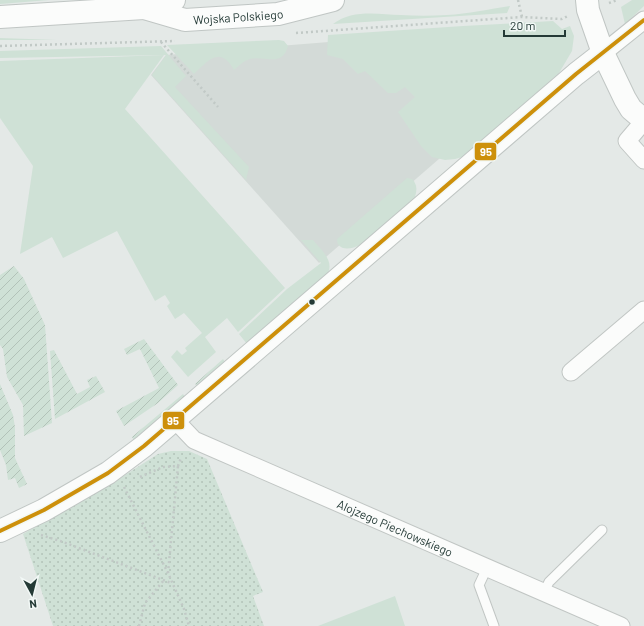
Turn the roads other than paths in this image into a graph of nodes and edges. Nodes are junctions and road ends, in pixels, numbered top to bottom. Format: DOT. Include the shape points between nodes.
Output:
graph roads {
  1 [pos="174,0"];
  2 [pos="333,0"];
  3 [pos="588,5"];
  4 [pos="144,8"];
  5 [pos="0,16"];
  6 [pos="644,20"];
  7 [pos="603,53"];
  8 [pos="644,121"];
  9 [pos="644,160"];
  10 [pos="644,310"];
  11 [pos="571,372"];
  12 [pos="175,420"];
  13 [pos="602,530"];
  14 [pos="0,531"];
  15 [pos="487,568"];
  16 [pos="544,592"];
  17 [pos="494,626"];
  18 [pos="621,626"];
  1 -- 4 [label="street, Wojska Polskiego"];
  2 -- 4 [label="street, Wojska Polskiego" via="278,14 184,20"];
  3 -- 7 [label="street"];
  4 -- 5 [label="street, Wojska Polskiego"];
  6 -- 7 [label="street"];
  7 -- 8 [label="street" via="631,109"];
  7 -- 12 [label="street"];
  8 -- 9 [label="street" via="627,141"];
  10 -- 11 [label="street"];
  12 -- 14 [label="street" via="108,473 44,510"];
  12 -- 15 [label="street, Alojzego Piechowskiego" via="194,440"];
  13 -- 16 [label="lane" via="549,582"];
  15 -- 16 [label="street, Alojzego Piechowskiego"];
  15 -- 17 [label="lane" via="479,585"];
  16 -- 18 [label="street, Alojzego Piechowskiego"];
}
